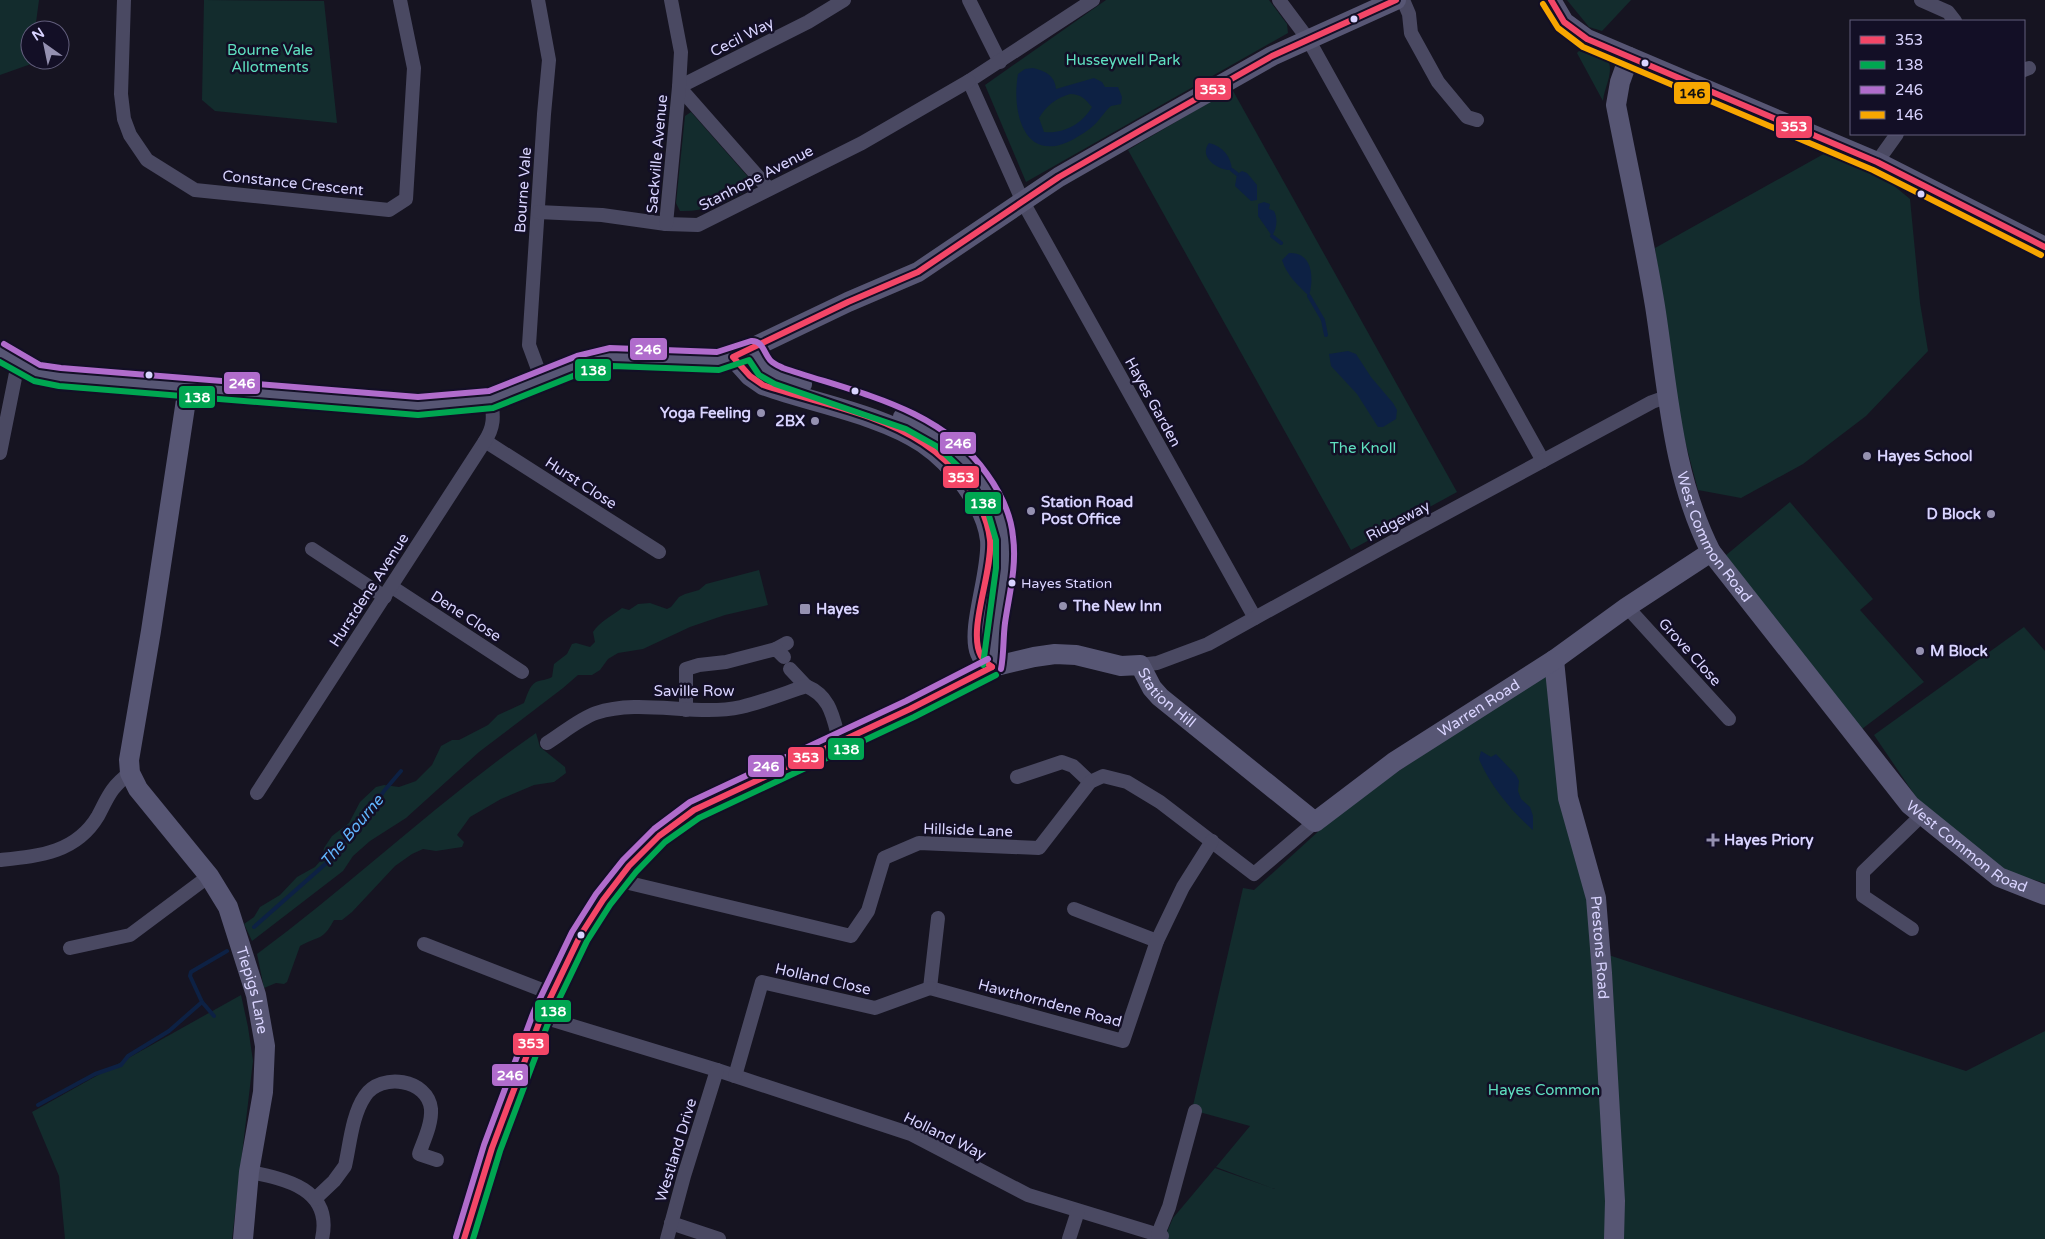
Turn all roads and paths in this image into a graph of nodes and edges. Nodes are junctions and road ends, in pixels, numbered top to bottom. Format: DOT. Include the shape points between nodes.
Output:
graph roads {
  1 [pos="124,0"];
  2 [pos="400,0"];
  3 [pos="538,0"];
  4 [pos="671,0"];
  5 [pos="844,0"];
  6 [pos="969,0"];
  7 [pos="1093,0"];
  8 [pos="1279,0"];
  9 [pos="1396,0"];
  10 [pos="1403,0"];
  11 [pos="1551,0"];
  12 [pos="1921,0"];
  13 [pos="1950,11"];
  14 [pos="1308,39"];
  15 [pos="1630,57"];
  16 [pos="1000,62"];
  17 [pos="968,81"];
  18 [pos="679,87"];
  19 [pos="1477,120"];
  20 [pos="1896,135"];
  21 [pos="1877,162"];
  22 [pos="769,189"];
  23 [pos="1023,202"];
  24 [pos="538,212"];
  25 [pos="666,224"];
  26 [pos="2045,247"];
  27 [pos="753,349"];
  28 [pos="0,352"];
  29 [pos="733,357"];
  30 [pos="18,363"];
  31 [pos="542,380"];
  32 [pos="188,387"];
  33 [pos="1669,396"];
  34 [pos="491,400"];
  35 [pos="2,426"];
  36 [pos="485,441"];
  37 [pos="0,453"];
  38 [pos="1543,461"];
  39 [pos="312,549"];
  40 [pos="659,552"];
  41 [pos="1711,552"];
  42 [pos="388,592"];
  43 [pos="1627,608"];
  44 [pos="1255,618"];
  45 [pos="1554,660"];
  46 [pos="1140,665"];
  47 [pos="992,667"];
  48 [pos="522,672"];
  49 [pos="806,686"];
  50 [pos="686,710"];
  51 [pos="1729,719"];
  52 [pos="548,743"];
  53 [pos="840,743"];
  54 [pos="130,773"];
  55 [pos="1017,777"];
  56 [pos="1090,782"];
  57 [pos="257,793"];
  58 [pos="1922,815"];
  59 [pos="1315,822"];
  60 [pos="1212,841"];
  61 [pos="0,860"];
  62 [pos="209,876"];
  63 [pos="620,877"];
  64 [pos="2045,895"];
  65 [pos="1074,909"];
  66 [pos="938,918"];
  67 [pos="1912,928"];
  68 [pos="1157,941"];
  69 [pos="424,944"];
  70 [pos="70,948"];
  71 [pos="930,988"];
  72 [pos="550,993"];
  73 [pos="540,1016"];
  74 [pos="717,1070"];
  75 [pos="735,1076"];
  76 [pos="1196,1111"];
  77 [pos="437,1160"];
  78 [pos="249,1172"];
  79 [pos="315,1199"];
  80 [pos="1078,1211"];
  81 [pos="671,1223"];
  82 [pos="244,1239"];
  83 [pos="322,1239"];
  84 [pos="464,1239"];
  85 [pos="667,1239"];
  86 [pos="719,1239"];
  87 [pos="1068,1239"];
  88 [pos="1614,1239"];
  1 -- 2 [label="street, Constance Crescent" via="121,94 124,118 130,135 147,160 195,190 389,210 406,199 414,68"];
  3 -- 24 [label="street, Bourne Vale" via="549,60"];
  4 -- 18 [label="street, Sackville Avenue" via="681,52"];
  5 -- 18 [label="street, Cecil Way" via="808,22"];
  6 -- 16 [label="street"];
  7 -- 16 [label="street, Stanhope Avenue"];
  8 -- 14 [label="street"];
  9 -- 14 [label="street"];
  10 -- 19 [label="street" via="1411,33 1438,82 1467,117"];
  11 -- 15 [label="street" via="1564,22 1586,39"];
  12 -- 13 [label="street"];
  14 -- 23 [label="street" via="1141,130 1059,177"];
  14 -- 38 [label="street"];
  15 -- 21 [label="street"];
  15 -- 33 [label="street, West Common Road" via="1620,82 1616,105"];
  16 -- 17 [label="street, Stanhope Avenue"];
  17 -- 22 [label="street, Stanhope Avenue" via="862,143"];
  17 -- 23 [label="street, Hayes Garden"];
  18 -- 22 [label="street, Sackville Avenue"];
  18 -- 25 [label="street, Sackville Avenue"];
  20 -- 21 [label="street"];
  21 -- 26 [label="street"];
  22 -- 25 [label="street, Stanhope Avenue" via="698,225"];
  23 -- 27 [label="street" via="918,272"];
  23 -- 44 [label="street, Hayes Garden"];
  24 -- 25 [label="street, Stanhope Avenue" via="602,215"];
  24 -- 31 [label="street, Bourne Vale" via="529,345"];
  27 -- 29 [label="street"];
  27 -- 47 [label="street" via="765,368 779,376 919,424 952,448 974,471 997,509 1004,537 1004,573"];
  28 -- 30 [label="street"];
  29 -- 31 [label="street" via="718,361 611,358 580,364"];
  29 -- 47 [label="street" via="763,385 910,435 933,451 962,481 982,513 990,538 990,565 978,644 982,658"];
  30 -- 32 [label="street" via="37,373 60,377"];
  30 -- 35 [label="street"];
  31 -- 34 [label="street"];
  32 -- 34 [label="street" via="418,406"];
  32 -- 54 [label="street" via="129,760"];
  33 -- 38 [label="street, Ridgeway"];
  33 -- 41 [label="street, West Common Road" via="1680,468 1699,528"];
  34 -- 36 [label="street, Hurstdene Avenue" via="493,428"];
  35 -- 37 [label="street"];
  36 -- 40 [label="street, Hurst Close"];
  36 -- 42 [label="street, Hurstdene Avenue"];
  38 -- 44 [label="street, Ridgeway"];
  39 -- 42 [label="street, Dene Close"];
  41 -- 43 [label="street, Warren Road"];
  41 -- 58 [label="street, West Common Road" via="1910,805"];
  42 -- 48 [label="street, Dene Close"];
  42 -- 57 [label="street, Hurstdene Avenue"];
  43 -- 45 [label="street, Warren Road"];
  43 -- 51 [label="street, Grove Close"];
  44 -- 46 [label="street, Ridgeway" via="1187,654"];
  45 -- 59 [label="street, Warren Road" via="1394,762"];
  45 -- 88 [label="street, Prestons Road" via="1568,798 1596,898 1615,1201"];
  46 -- 47 [label="street, Station Hill" via="1121,666 1076,655 1055,654"];
  46 -- 59 [label="street, Station Hill" via="1160,697"];
  47 -- 53 [label="street, Station Hill"];
  49 -- 50 [label="street, Saville Row" via="740,707"];
  49 -- 50 [label="street" via="784,655 699,665 686,669"];
  49 -- 53 [label="street" via="825,698"];
  50 -- 52 [label="street, Saville Row" via="649,707 606,710 585,718"];
  53 -- 63 [label="street, Station Hill" via="694,810 655,838"];
  54 -- 61 [label="street" via="107,796 86,831 65,847 48,854"];
  54 -- 62 [label="street, Tiepigs Lane" via="138,789"];
  55 -- 56 [label="street" via="1062,762 1073,766"];
  56 -- 60 [label="street" via="1103,776 1127,782"];
  56 -- 63 [label="street, Hillside Lane" via="1038,848 919,843 884,858 868,911 851,936 629,883"];
  58 -- 64 [label="street, West Common Road" via="1999,877"];
  58 -- 67 [label="street" via="1863,872 1862,896"];
  59 -- 60 [label="street, Warren Road" via="1254,874"];
  60 -- 68 [label="street, Hawthorndene Road" via="1183,887"];
  62 -- 70 [label="street" via="130,935"];
  62 -- 78 [label="street, Tiepigs Lane" via="228,907 240,940 256,995 265,1046 263,1092"];
  63 -- 72 [label="street, Station Hill" via="580,936"];
  65 -- 68 [label="street"];
  66 -- 71 [label="street"];
  68 -- 71 [label="street, Hawthorndene Road" via="1123,1041"];
  69 -- 72 [label="street"];
  71 -- 75 [label="street, Holland Close" via="875,1008 762,982"];
  72 -- 73 [label="street, Station Hill"];
  73 -- 74 [label="street, Holland Way"];
  73 -- 84 [label="street, Station Hill" via="486,1166"];
  74 -- 75 [label="street, Holland Way"];
  74 -- 81 [label="street, Westland Drive"];
  75 -- 80 [label="street, Holland Way" via="910,1134 1028,1195"];
  76 -- 80 [label="street, Holland Way" via="1160,1235"];
  77 -- 79 [label="street" via="419,1154 430,1117 428,1099 414,1087 398,1081 381,1082 360,1104 341,1174"];
  78 -- 79 [label="street" via="295,1184"];
  78 -- 82 [label="street, Tiepigs Lane"];
  79 -- 83 [label="street" via="324,1222"];
  80 -- 87 [label="street"];
  81 -- 85 [label="street, Westland Drive"];
  81 -- 86 [label="street"];
}
